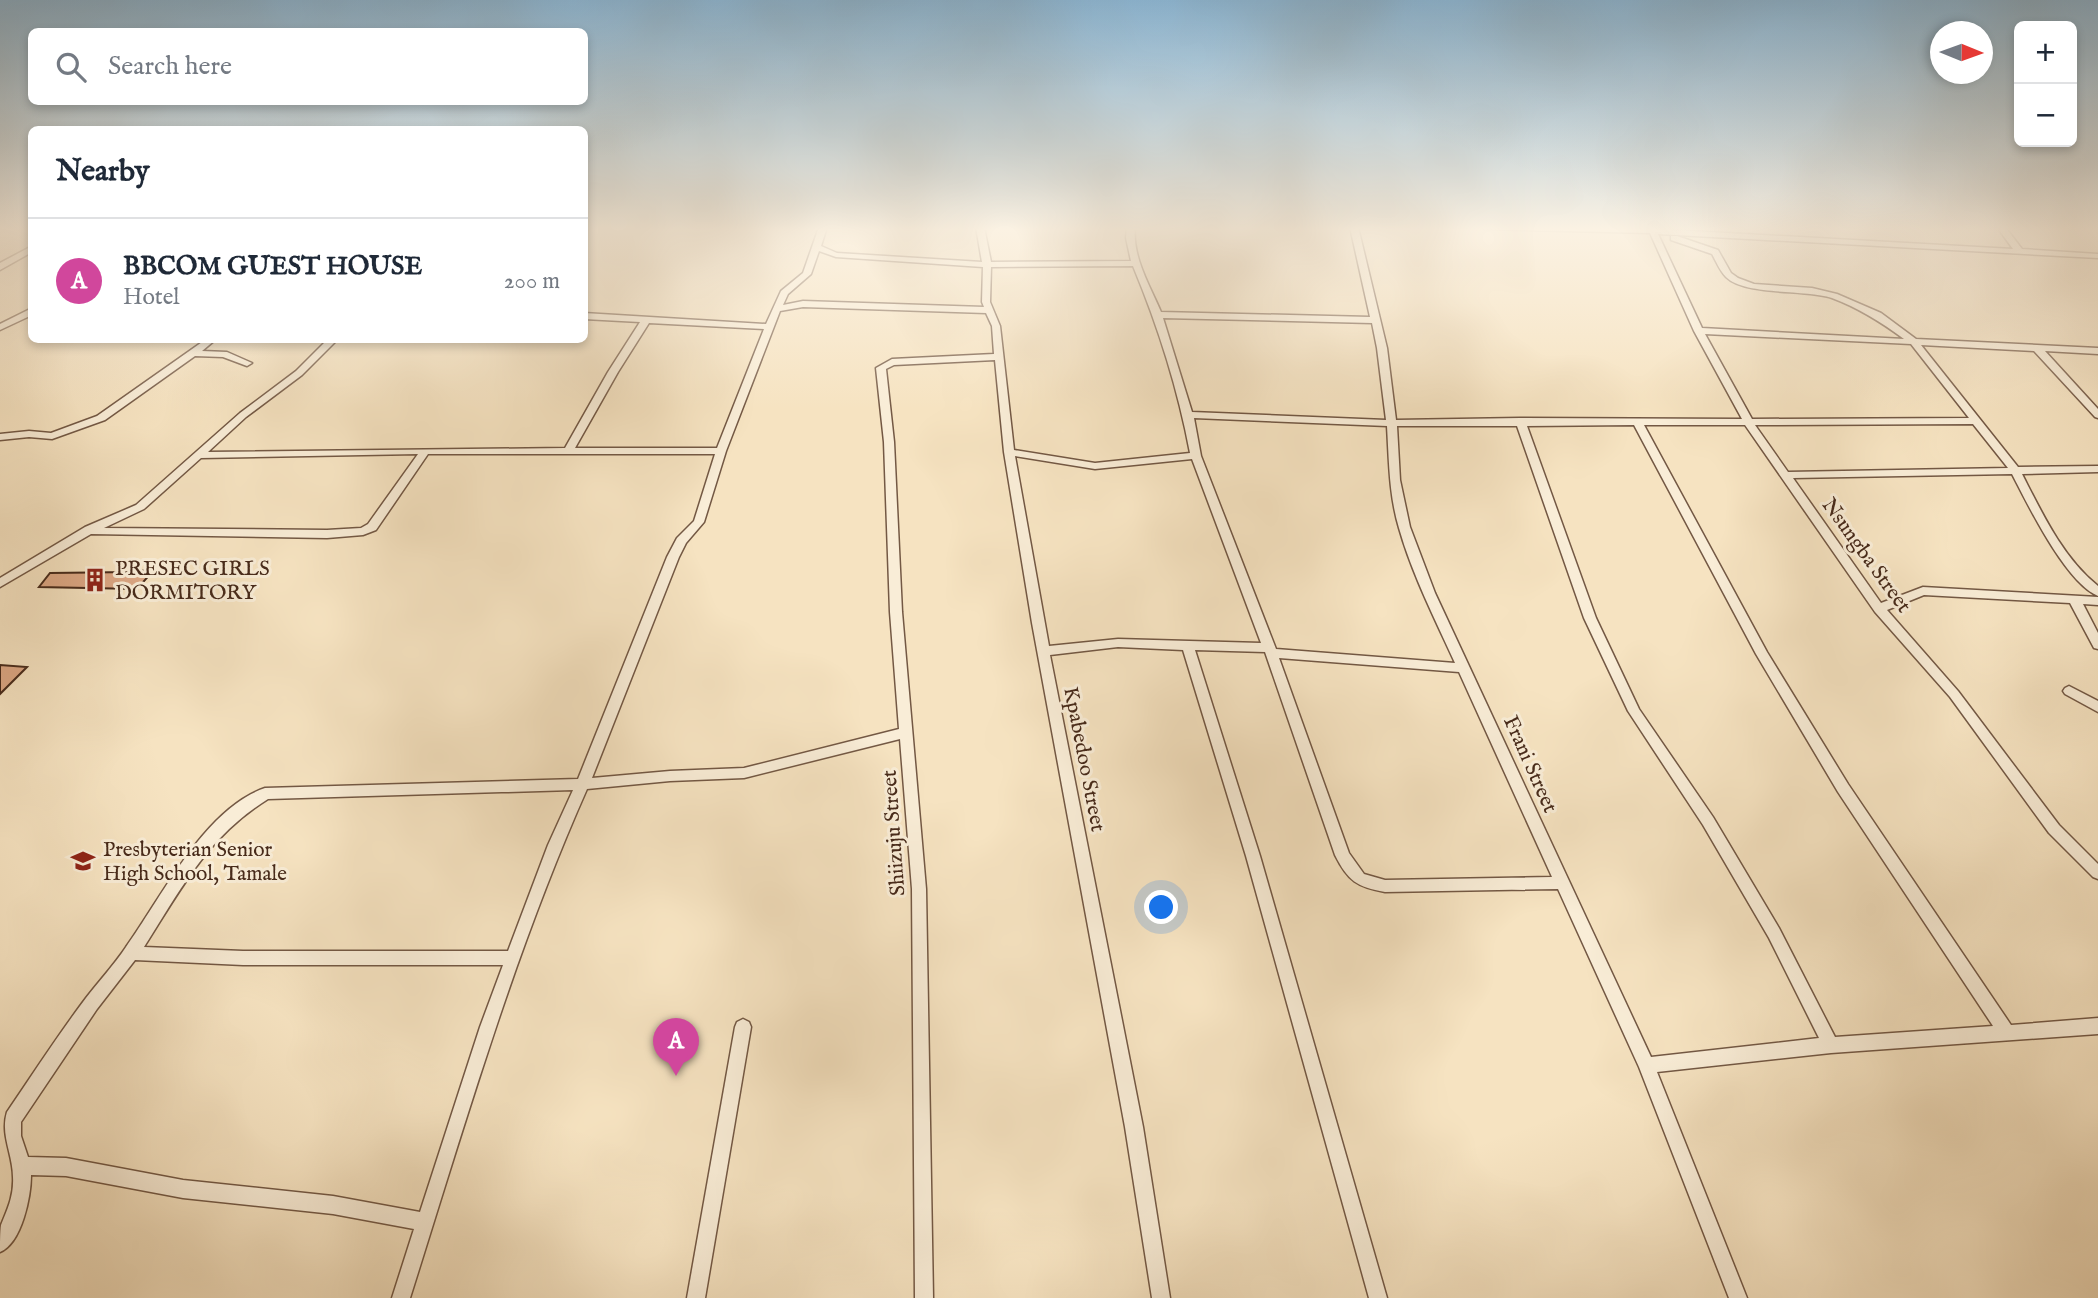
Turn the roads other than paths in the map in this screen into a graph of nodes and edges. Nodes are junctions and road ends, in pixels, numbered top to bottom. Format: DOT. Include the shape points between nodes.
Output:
graph roads {
  1 [pos="791,288"];
  2 [pos="988,288"];
  3 [pos="1146,288"];
  4 [pos="1367,288"];
  5 [pos="1679,288"];
  6 [pos="1772,288"];
  7 [pos="778,309"];
  8 [pos="988,310"];
  9 [pos="28,313"];
  10 [pos="1158,315"];
  11 [pos="588,316"];
  12 [pos="646,320"];
  13 [pos="1374,320"];
  14 [pos="0,327"];
  15 [pos="769,327"];
  16 [pos="1699,331"];
  17 [pos="1914,342"];
  18 [pos="206,343"];
  19 [pos="329,343"];
  20 [pos="2038,349"];
  21 [pos="2098,351"];
  22 [pos="193,353"];
  23 [pos="999,357"];
  24 [pos="247,363"];
  25 [pos="1188,415"];
  26 [pos="2098,415"];
  27 [pos="1520,421"];
  28 [pos="1973,421"];
  29 [pos="1637,422"];
  30 [pos="1392,423"];
  31 [pos="1749,423"];
  32 [pos="0,437"];
  33 [pos="425,451"];
  34 [pos="721,451"];
  35 [pos="568,452"];
  36 [pos="1009,452"];
  37 [pos="200,455"];
  38 [pos="1196,456"];
  39 [pos="2098,469"];
  40 [pos="2015,470"];
  41 [pos="1786,475"];
  42 [pos="89,530"];
  43 [pos="0,583"];
  44 [pos="2098,592"];
  45 [pos="2074,599"];
  46 [pos="2098,601"];
  47 [pos="1879,609"];
  48 [pos="2098,645"];
  49 [pos="1188,646"];
  50 [pos="1044,651"];
  51 [pos="1270,651"];
  52 [pos="1464,668"];
  53 [pos="2069,691"];
  54 [pos="2098,707"];
  55 [pos="906,732"];
  56 [pos="582,784"];
  57 [pos="2098,873"];
  58 [pos="1560,883"];
  59 [pos="131,953"];
  60 [pos="513,958"];
  61 [pos="2098,1026"];
  62 [pos="743,1027"];
  63 [pos="2007,1033"];
  64 [pos="1831,1045"];
  65 [pos="1646,1065"];
  66 [pos="22,1166"];
  67 [pos="425,1222"];
  68 [pos="0,1243"];
  69 [pos="401,1298"];
  70 [pos="696,1298"];
  71 [pos="924,1298"];
  72 [pos="1161,1298"];
  73 [pos="1378,1298"];
  74 [pos="1738,1298"];
  1 -- 7 [label="street"];
  2 -- 8 [label="street, Kpabedoo Street"];
  3 -- 10 [label="street"];
  4 -- 13 [label="street, Frani Street"];
  5 -- 16 [label="street, Nsungba Street"];
  6 -- 17 [label="street" via="1834,296 1878,315"];
  7 -- 8 [label="street" via="803,304"];
  7 -- 15 [label="street"];
  8 -- 23 [label="street, Kpabedoo Street" via="996,326"];
  9 -- 14 [label="street"];
  10 -- 13 [label="street"];
  10 -- 25 [label="street"];
  11 -- 12 [label="street"];
  12 -- 15 [label="street"];
  12 -- 35 [label="street"];
  13 -- 30 [label="street, Frani Street"];
  15 -- 34 [label="street"];
  16 -- 17 [label="street"];
  16 -- 31 [label="street, Nsungba Street"];
  17 -- 20 [label="street"];
  17 -- 28 [label="street"];
  18 -- 22 [label="street"];
  19 -- 37 [label="street"];
  20 -- 21 [label="street"];
  20 -- 26 [label="street"];
  22 -- 24 [label="street" via="224,354"];
  22 -- 32 [label="street" via="101,418 52,436"];
  23 -- 36 [label="street, Kpabedoo Street"];
  23 -- 55 [label="street, Shiizuju Street" via="881,366"];
  25 -- 30 [label="street"];
  25 -- 38 [label="street"];
  27 -- 29 [label="street"];
  27 -- 30 [label="street"];
  27 -- 64 [label="street" via="1590,618 1634,711 1708,821 1774,933"];
  28 -- 31 [label="street"];
  28 -- 40 [label="street"];
  29 -- 31 [label="street"];
  29 -- 63 [label="street" via="1762,653 1829,765"];
  30 -- 52 [label="street, Frani Street" via="1395,480 1404,527"];
  31 -- 41 [label="street, Nsungba Street"];
  33 -- 35 [label="street"];
  33 -- 37 [label="street"];
  33 -- 42 [label="street" via="377,521 363,531"];
  34 -- 35 [label="street"];
  34 -- 56 [label="street" via="699,522 673,557"];
  36 -- 38 [label="street" via="1094,466"];
  36 -- 50 [label="street, Kpabedoo Street"];
  37 -- 42 [label="street" via="140,507"];
  38 -- 51 [label="street"];
  39 -- 40 [label="street"];
  40 -- 41 [label="street"];
  40 -- 44 [label="street" via="2046,530 2083,580"];
  41 -- 47 [label="street, Nsungba Street"];
  42 -- 43 [label="street"];
  45 -- 46 [label="street"];
  45 -- 47 [label="street" via="1923,591"];
  45 -- 48 [label="street"];
  47 -- 57 [label="street, Nsungba Street" via="1954,694 2054,829"];
  49 -- 50 [label="street" via="1091,644"];
  49 -- 51 [label="street"];
  49 -- 73 [label="street" via="1253,856"];
  50 -- 72 [label="street, Kpabedoo Street" via="1134,1127"];
  51 -- 52 [label="street"];
  51 -- 58 [label="street" via="1352,873 1364,882 1385,886"];
  52 -- 58 [label="street, Frani Street"];
  53 -- 54 [label="street"];
  55 -- 56 [label="street" via="744,773"];
  55 -- 71 [label="street, Shiizuju Street" via="919,889"];
  56 -- 59 [label="street" via="265,794 229,818 195,856"];
  56 -- 60 [label="street"];
  58 -- 65 [label="street, Frani Street"];
  59 -- 60 [label="street" via="243,958"];
  59 -- 66 [label="street" via="13,1118 11,1133"];
  60 -- 67 [label="street"];
  61 -- 63 [label="street"];
  62 -- 70 [label="street"];
  63 -- 64 [label="street"];
  64 -- 65 [label="street"];
  65 -- 74 [label="street, Frani Street"];
  66 -- 67 [label="street" via="66,1167 183,1189 333,1205"];
  66 -- 68 [label="street" via="18,1211"];
  67 -- 69 [label="street"];
}
